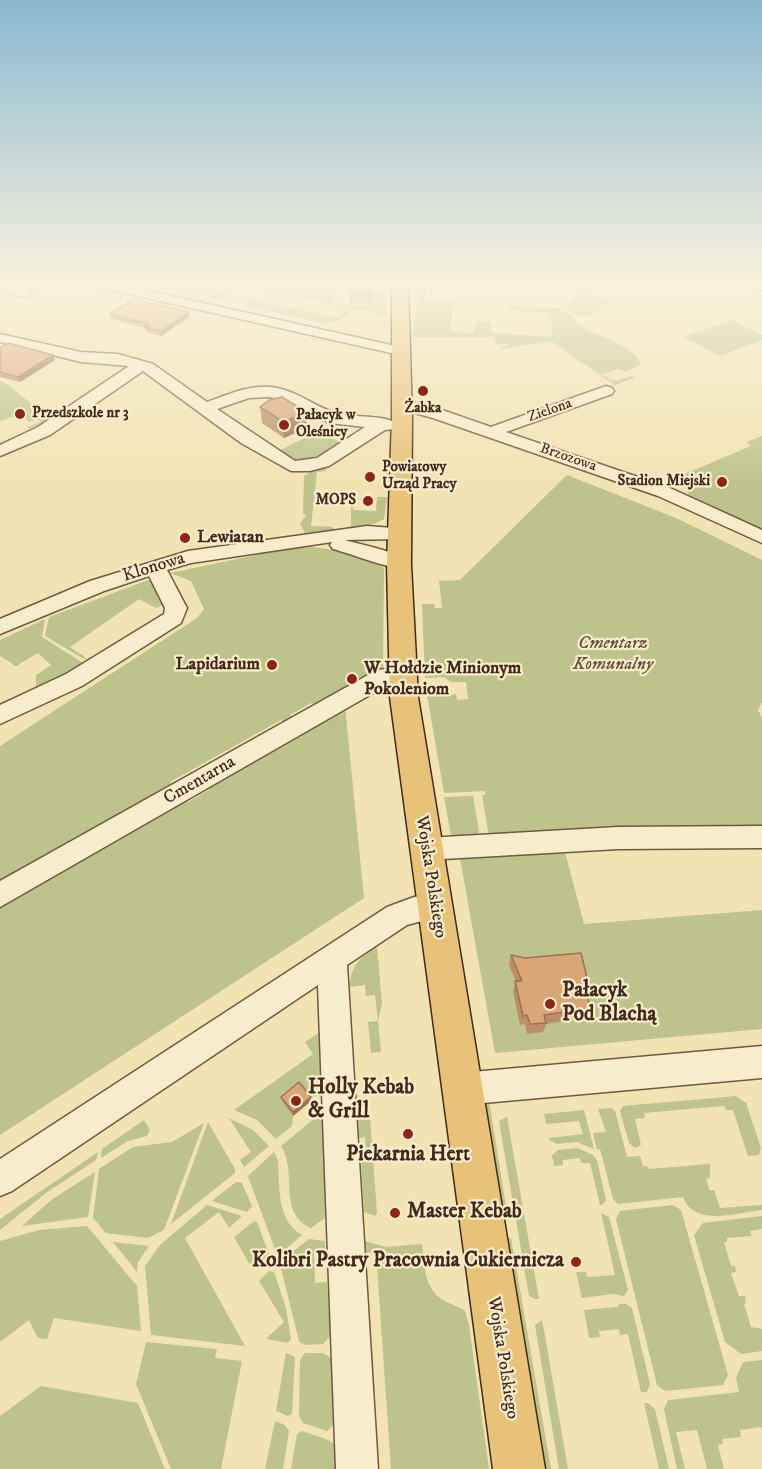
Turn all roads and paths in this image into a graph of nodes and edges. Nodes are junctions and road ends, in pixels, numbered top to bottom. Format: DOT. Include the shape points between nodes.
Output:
graph roads {
  1 [pos="49,350"];
  2 [pos="394,350"];
  3 [pos="400,351"];
  4 [pos="141,365"];
  5 [pos="606,391"];
  6 [pos="213,404"];
  7 [pos="395,418"];
  8 [pos="495,432"];
  9 [pos="0,450"];
  10 [pos="762,537"];
  11 [pos="316,540"];
  12 [pos="400,546"];
  13 [pos="156,567"];
  14 [pos="0,627"];
  15 [pos="402,675"];
  16 [pos="0,715"];
  17 [pos="762,837"];
  18 [pos="426,849"];
  19 [pos="0,895"];
  20 [pos="434,906"];
  21 [pos="332,959"];
  22 [pos="762,1062"];
  23 [pos="461,1089"];
  24 [pos="0,1179"];
  25 [pos="357,1469"];
  26 [pos="519,1469"];
  1 -- 4 [label="street"];
  2 -- 3 [label="street"];
  3 -- 7 [label="main road, Wojska Polskiego"];
  4 -- 6 [label="street" via="189,395"];
  4 -- 9 [label="street" via="44,431"];
  5 -- 8 [label="street, Zielona"];
  6 -- 7 [label="street, Brzozowa" via="255,392 277,393 335,419"];
  6 -- 7 [label="street" via="257,446 291,466 319,464"];
  7 -- 8 [label="street, Brzozowa" via="417,406"];
  7 -- 12 [label="main road, Wojska Polskiego"];
  8 -- 10 [label="street, Brzozowa" via="664,492"];
  11 -- 12 [label="street, Klonowa" via="373,553"];
  11 -- 12 [label="street, Klonowa" via="367,532"];
  11 -- 13 [label="street, Klonowa" via="244,547"];
  12 -- 15 [label="main road, Wojska Polskiego"];
  13 -- 14 [label="street, Klonowa" via="75,594"];
  13 -- 16 [label="street" via="176,608 172,618 74,680"];
  15 -- 18 [label="main road, Wojska Polskiego"];
  15 -- 19 [label="street, Cmentarna" via="385,676"];
  17 -- 18 [label="street" via="618,838"];
  18 -- 20 [label="main road, Wojska Polskiego"];
  20 -- 21 [label="street" via="397,916"];
  20 -- 23 [label="main road, Wojska Polskiego"];
  21 -- 24 [label="street"];
  21 -- 25 [label="street"];
  22 -- 23 [label="street"];
  23 -- 26 [label="main road, Wojska Polskiego"];
}
